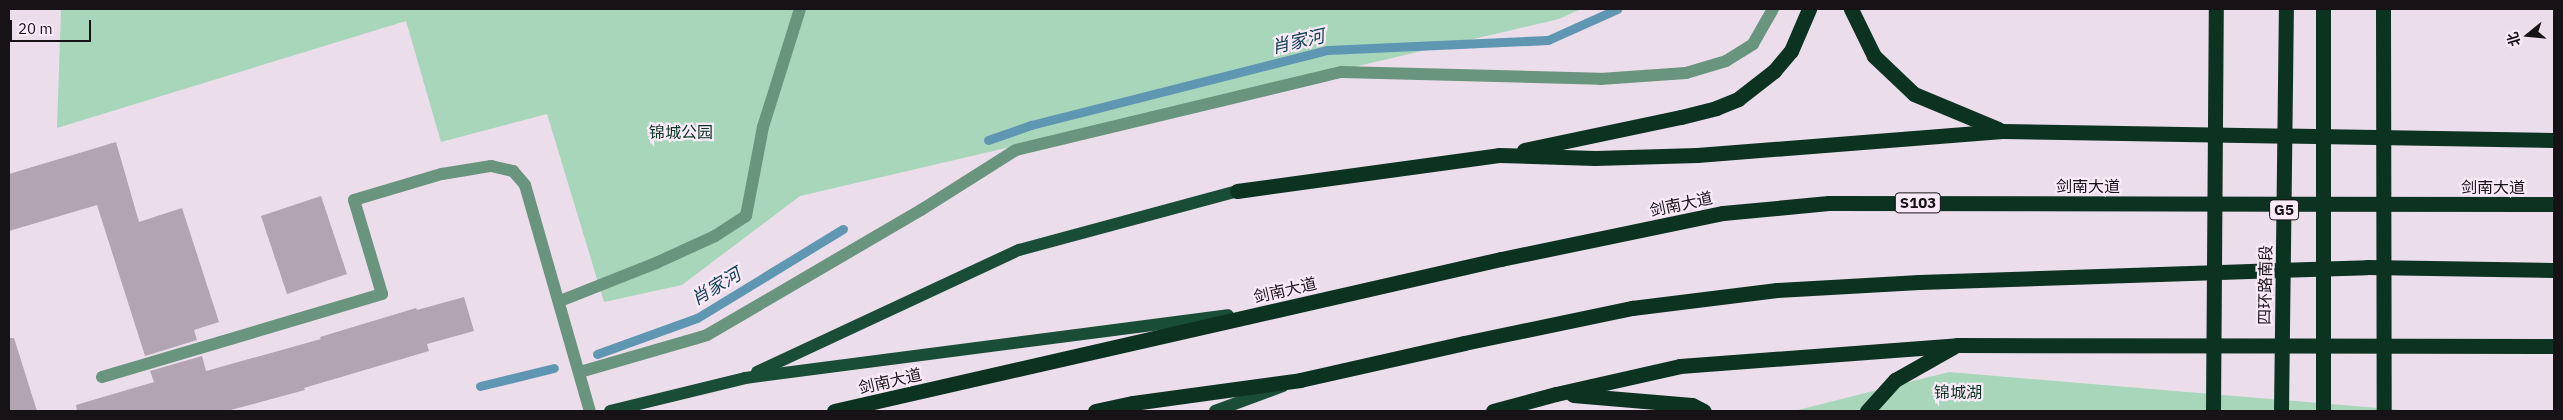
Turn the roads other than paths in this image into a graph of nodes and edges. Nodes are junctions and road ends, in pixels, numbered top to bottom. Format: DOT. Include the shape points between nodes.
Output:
graph roads {
  1 [pos="800,9"];
  2 [pos="1773,9"];
  3 [pos="1809,9"];
  4 [pos="1852,9"];
  5 [pos="2216,9"];
  6 [pos="2286,9"];
  7 [pos="2323,9"];
  8 [pos="2383,9"];
  9 [pos="2002,131"];
  10 [pos="2554,140"];
  11 [pos="1499,155"];
  12 [pos="1237,191"];
  13 [pos="2554,204"];
  14 [pos="2554,270"];
  15 [pos="560,301"];
  16 [pos="1293,307"];
  17 [pos="1957,345"];
  18 [pos="2554,346"];
  19 [pos="580,372"];
  20 [pos="102,376"];
  21 [pos="746,378"];
  22 [pos="1300,380"];
  23 [pos="1556,394"];
  24 [pos="590,411"];
  25 [pos="610,411"];
  26 [pos="834,411"];
  27 [pos="1095,411"];
  28 [pos="1215,411"];
  29 [pos="1494,411"];
  30 [pos="1704,411"];
  31 [pos="1867,411"];
  32 [pos="2214,411"];
  33 [pos="2281,411"];
  34 [pos="2323,411"];
  35 [pos="2384,411"];
  1 -- 15 [label="street" via="763,127 746,216 715,236"];
  2 -- 19 [label="street" via="1753,44 1726,61 1686,73 1600,79 1341,72 1016,150 707,335"];
  3 -- 11 [label="highway" via="1791,50 1774,70 1738,99 1680,118"];
  4 -- 9 [label="highway" via="1874,56 1914,94"];
  5 -- 32 [label="highway, bridge"];
  6 -- 33 [label="highway, 四环路南段 / G5, bridge"];
  7 -- 34 [label="highway, G5, bridge"];
  8 -- 35 [label="highway, bridge"];
  9 -- 10 [label="highway"];
  9 -- 11 [label="highway" via="1697,155 1595,158"];
  11 -- 12 [label="highway"];
  12 -- 21 [label="main road" via="1019,250"];
  13 -- 16 [label="highway, 剑南大道 / S103" via="1829,203 1724,213 1500,259"];
  14 -- 22 [label="highway" via="2367,267 1777,290 1632,308"];
  15 -- 19 [label="street"];
  15 -- 20 [label="street" via="525,185 514,171 491,166 462,170 354,200 382,294"];
  16 -- 21 [label="main road"];
  16 -- 26 [label="highway, 剑南大道"];
  17 -- 18 [label="highway"];
  17 -- 23 [label="highway" via="1680,366"];
  17 -- 31 [label="highway" via="1894,380"];
  19 -- 24 [label="street"];
  21 -- 25 [label="main road"];
  22 -- 27 [label="highway"];
  22 -- 28 [label="main road"];
  23 -- 29 [label="highway"];
  23 -- 30 [label="highway" via="1692,405"];
}
